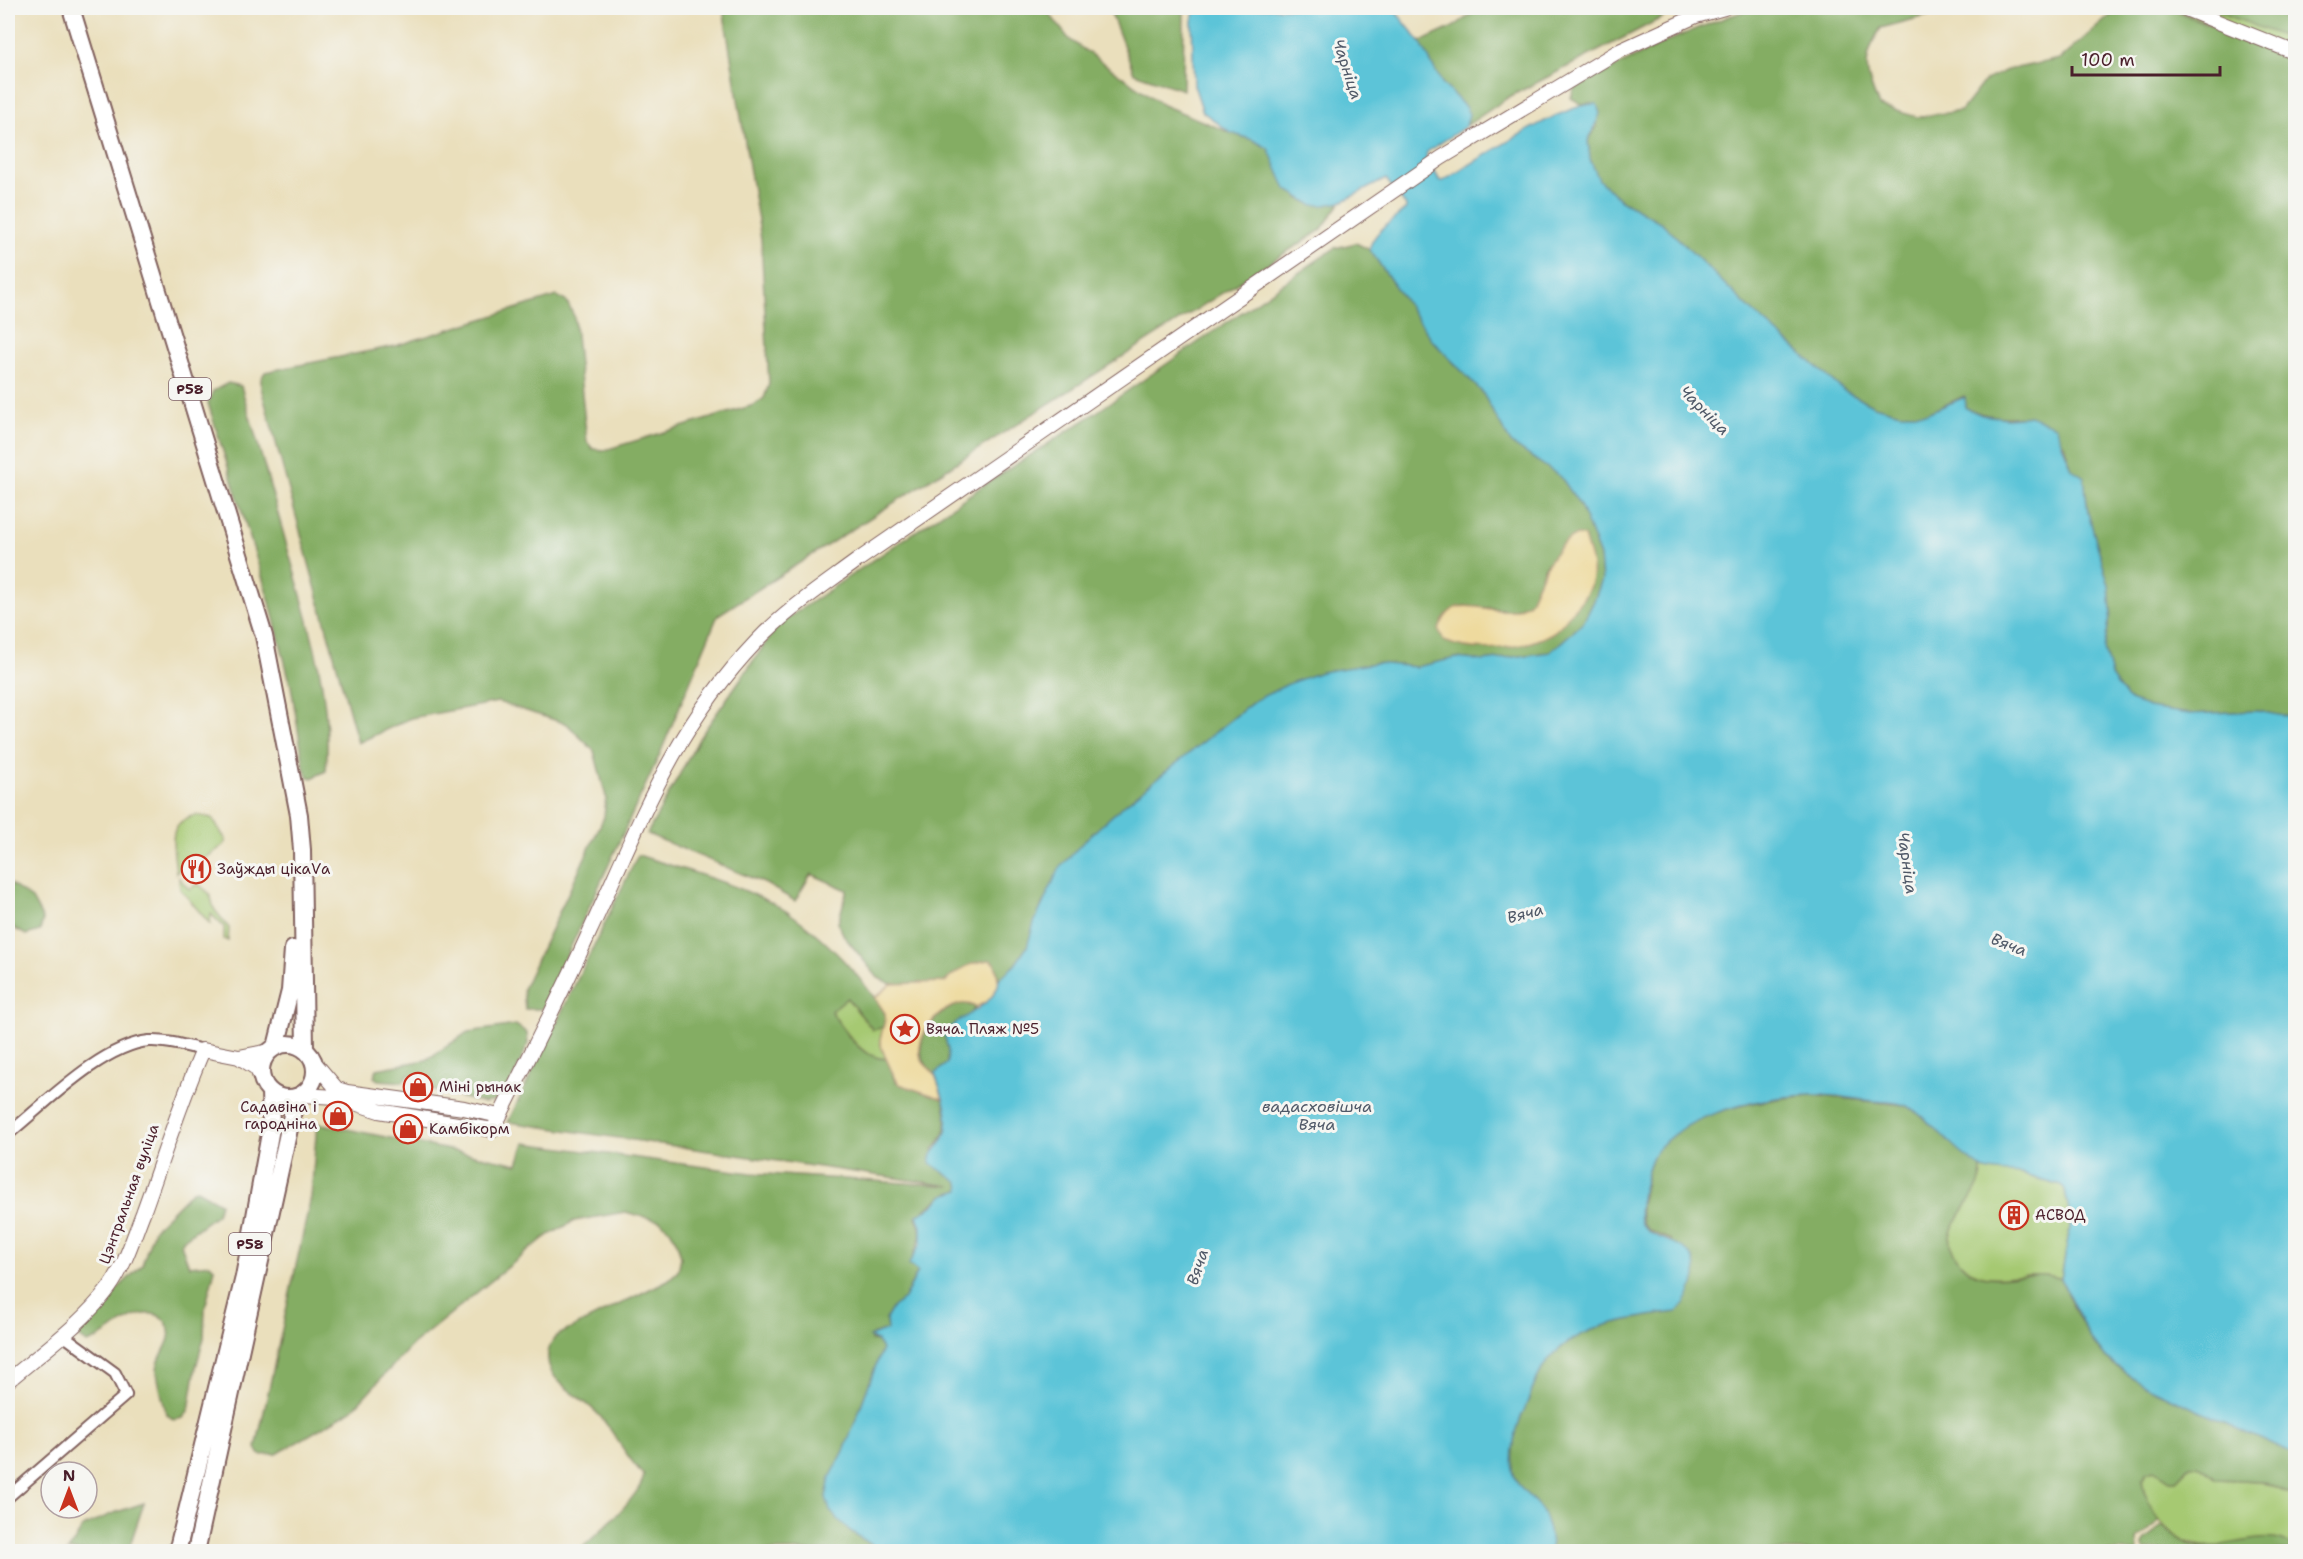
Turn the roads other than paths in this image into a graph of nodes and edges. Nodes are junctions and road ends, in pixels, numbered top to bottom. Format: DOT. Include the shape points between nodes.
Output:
graph roads {
  1 [pos="71,8"];
  2 [pos="1724,8"];
  3 [pos="2183,8"];
  4 [pos="2295,53"];
  5 [pos="292,786"];
  6 [pos="273,1049"];
  7 [pos="203,1050"];
  8 [pos="310,1055"];
  9 [pos="239,1057"];
  10 [pos="267,1088"];
  11 [pos="299,1096"];
  12 [pos="499,1116"];
  13 [pos="8,1134"];
  14 [pos="63,1335"];
  15 [pos="8,1381"];
  16 [pos="8,1497"];
  17 [pos="177,1551"];
  18 [pos="196,1551"];
  1 -- 5 [label="main road, Р58" via="264,636"];
  2 -- 12 [label="street" via="1696,16 1617,52 1440,158 858,560 789,612 756,642 678,743"];
  3 -- 4 [label="street"];
  5 -- 6 [label="main road, Р58" via="293,952 290,991"];
  5 -- 8 [label="main road, Р58" via="302,850"];
  6 -- 8 [label="main road" via="296,1045"];
  6 -- 9 [label="street"];
  6 -- 10 [label="main road, Р58" via="261,1067"];
  7 -- 9 [label="street"];
  7 -- 13 [label="street" via="159,1041 127,1047 90,1068"];
  7 -- 14 [label="street, Цэнтральная вуліца" via="121,1268 99,1299"];
  8 -- 11 [label="main road, Р58" via="316,1069 313,1084"];
  8 -- 12 [label="street" via="337,1089"];
  9 -- 10 [label="street" via="255,1068"];
  10 -- 11 [label="main road" via="282,1097"];
  10 -- 17 [label="main road, Р58" via="271,1128 246,1266"];
  11 -- 12 [label="street" via="336,1097 379,1111 493,1130"];
  11 -- 18 [label="main road, Р58"];
  14 -- 15 [label="street, Цэнтральная вуліца"];
  14 -- 16 [label="street" via="115,1373 126,1395"];
}
